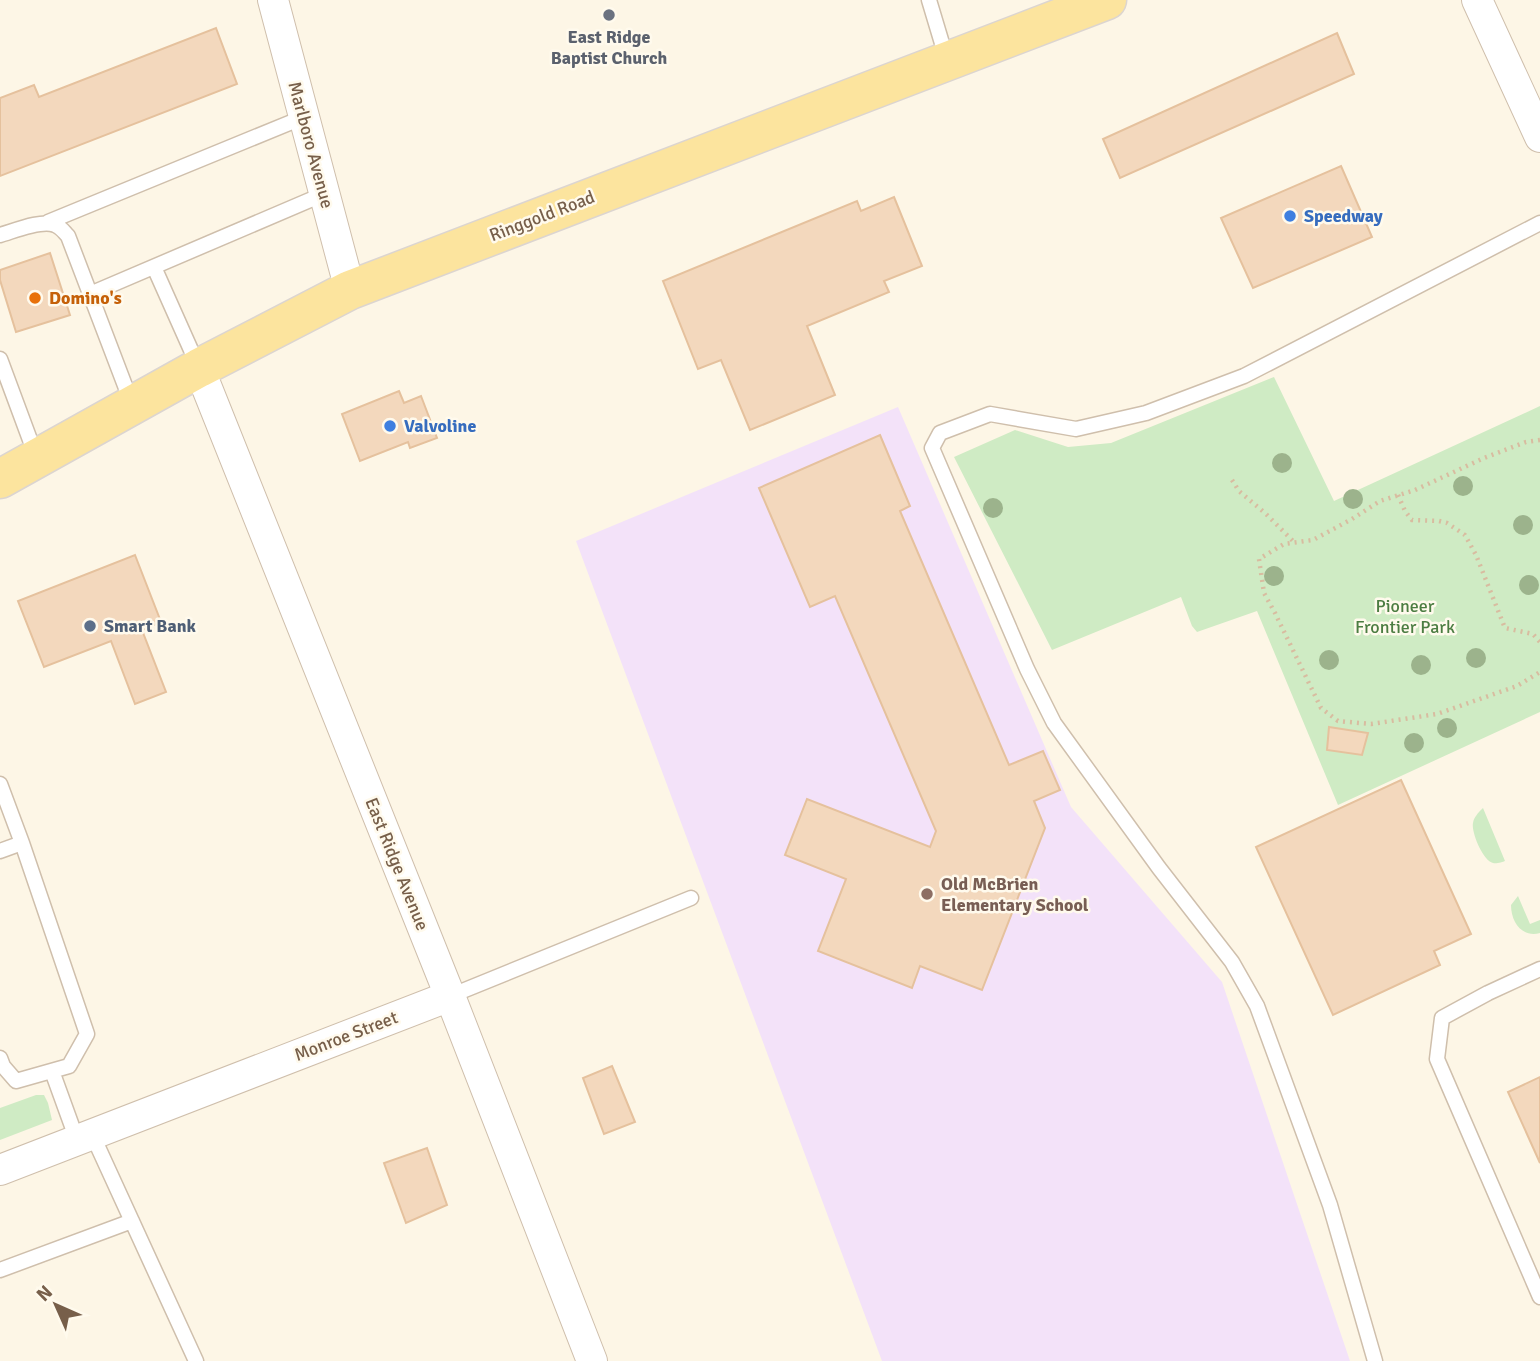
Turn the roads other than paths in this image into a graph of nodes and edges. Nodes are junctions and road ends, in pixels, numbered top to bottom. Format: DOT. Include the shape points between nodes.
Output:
graph roads {
  1 [pos="272,0"];
  2 [pos="929,0"];
  3 [pos="1107,0"];
  4 [pos="1477,0"];
  5 [pos="947,61"];
  6 [pos="304,117"];
  7 [pos="1540,137"];
  8 [pos="324,194"];
  9 [pos="48,222"];
  10 [pos="1540,223"];
  11 [pos="0,235"];
  12 [pos="154,267"];
  13 [pos="351,290"];
  14 [pos="90,294"];
  15 [pos="0,359"];
  16 [pos="199,368"];
  17 [pos="132,406"];
  18 [pos="37,459"];
  19 [pos="0,479"];
  20 [pos="0,785"];
  21 [pos="22,844"];
  22 [pos="0,851"];
  23 [pos="691,898"];
  24 [pos="1540,969"];
  25 [pos="450,996"];
  26 [pos="0,1058"];
  27 [pos="52,1071"];
  28 [pos="85,1137"];
  29 [pos="0,1170"];
  30 [pos="132,1221"];
  31 [pos="0,1270"];
  32 [pos="1540,1297"];
  33 [pos="196,1361"];
  34 [pos="592,1361"];
  35 [pos="1375,1361"];
  1 -- 6 [label="street, Marlboro Avenue"];
  2 -- 5 [label="lane"];
  3 -- 5 [label="main road, Ringgold Road"];
  4 -- 7 [label="street"];
  5 -- 13 [label="main road, Ringgold Road"];
  6 -- 8 [label="street, Marlboro Avenue"];
  6 -- 9 [label="lane"];
  8 -- 12 [label="lane"];
  8 -- 13 [label="street, Marlboro Avenue"];
  9 -- 11 [label="lane"];
  9 -- 14 [label="lane" via="68,236"];
  10 -- 35 [label="lane" via="1244,376 1146,414 1076,429 990,414 940,433 932,449 1054,723 1232,962 1257,1006 1330,1205"];
  12 -- 14 [label="lane"];
  12 -- 16 [label="lane"];
  13 -- 16 [label="main road, Ringgold Road"];
  14 -- 17 [label="lane"];
  15 -- 18 [label="lane"];
  16 -- 17 [label="main road, Ringgold Road"];
  16 -- 25 [label="street, East Ridge Avenue"];
  17 -- 18 [label="main road, Ringgold Road"];
  18 -- 19 [label="main road, Ringgold Road"];
  20 -- 21 [label="lane"];
  21 -- 22 [label="lane"];
  21 -- 27 [label="lane" via="87,1034 69,1066"];
  23 -- 25 [label="lane, Monroe Street"];
  24 -- 32 [label="lane" via="1441,1018 1437,1059"];
  25 -- 28 [label="street, Monroe Street"];
  25 -- 34 [label="street, East Ridge Avenue"];
  26 -- 27 [label="lane" via="16,1081"];
  27 -- 28 [label="lane"];
  28 -- 29 [label="street, Monroe Street"];
  28 -- 30 [label="lane"];
  30 -- 31 [label="lane"];
  30 -- 33 [label="lane"];
}
